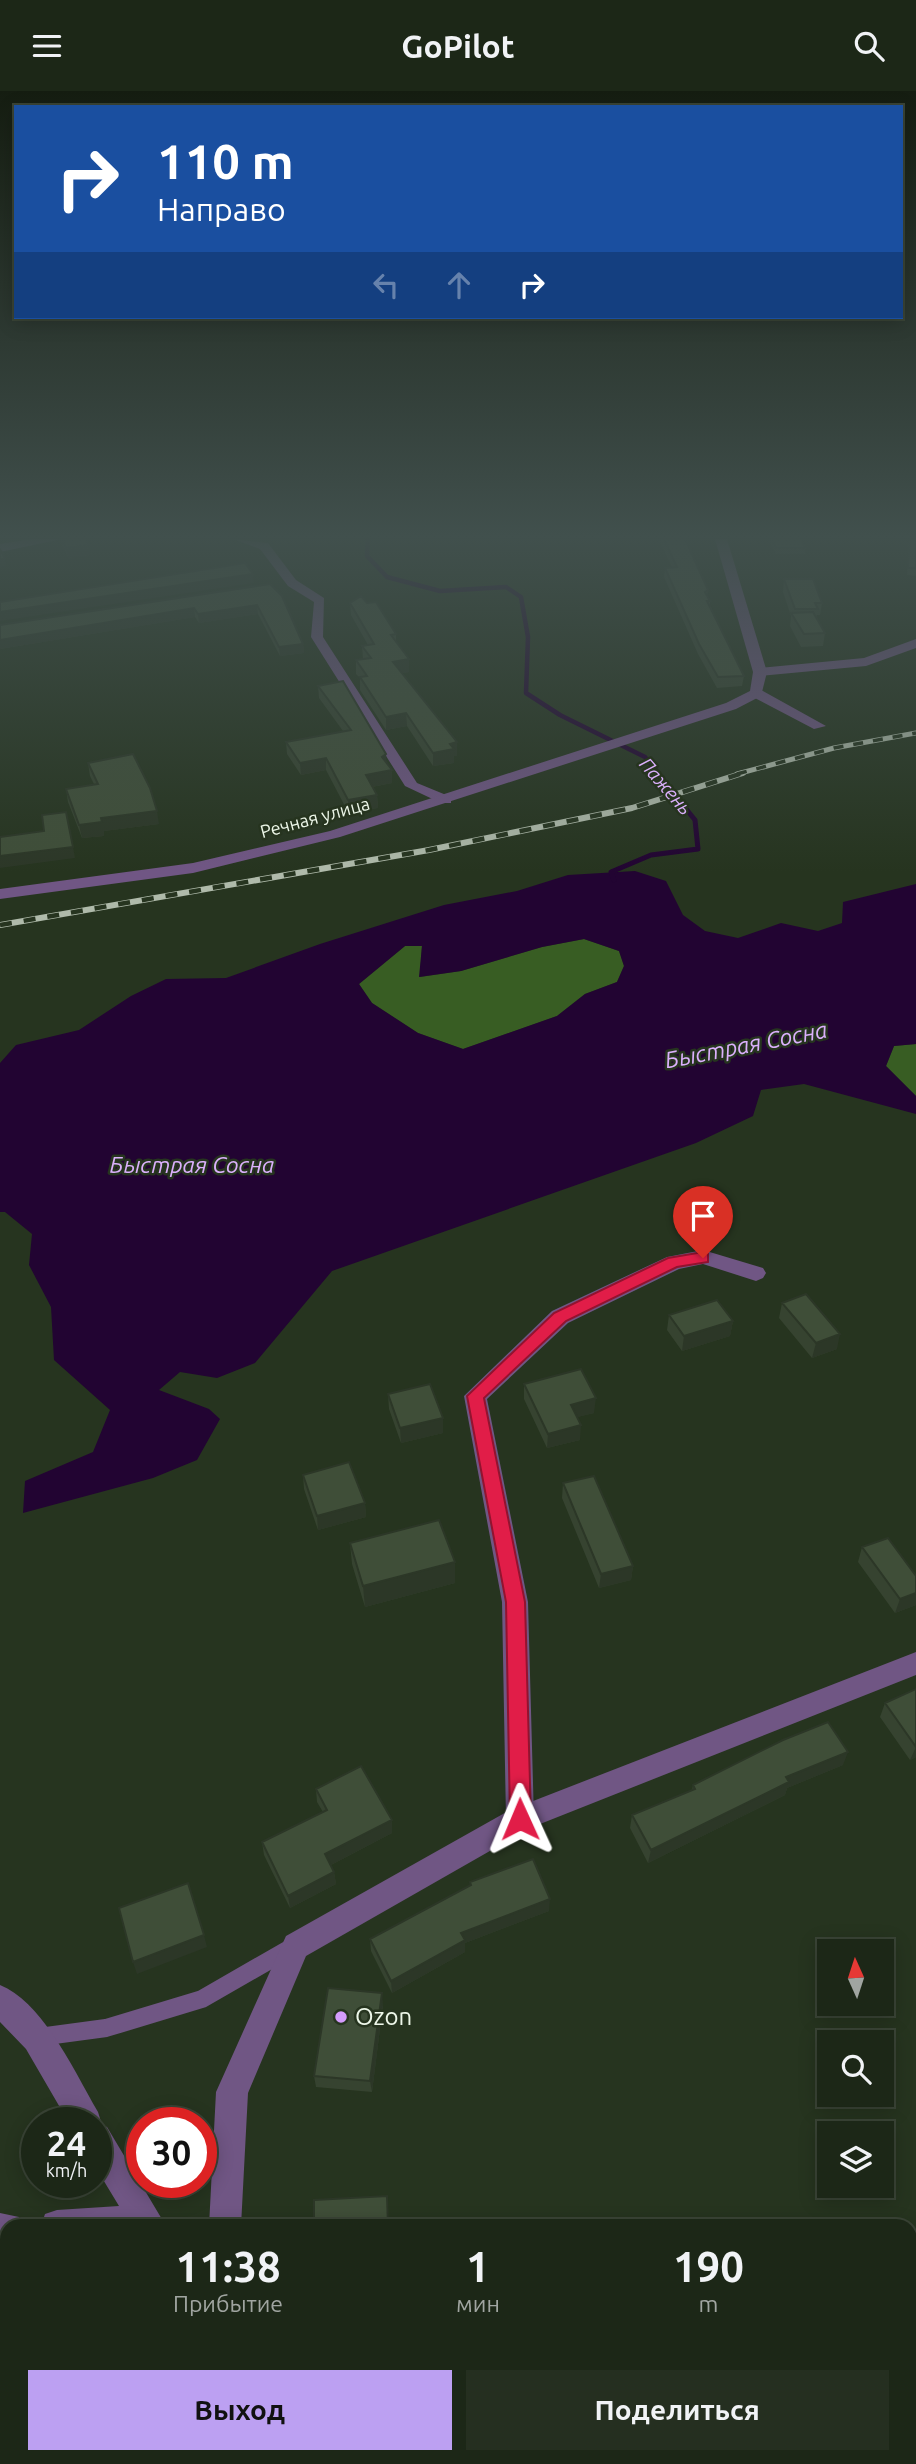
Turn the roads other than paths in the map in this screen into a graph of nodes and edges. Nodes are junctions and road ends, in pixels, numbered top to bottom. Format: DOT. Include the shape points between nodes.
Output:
graph roads {
  1 [pos="325,650"];
  2 [pos="753,650"];
  3 [pos="898,650"];
  4 [pos="760,672"];
  5 [pos="756,693"];
  6 [pos="819,726"];
  7 [pos="446,800"];
  8 [pos="0,894"];
  9 [pos="756,1273"];
  10 [pos="916,1663"];
  11 [pos="520,1819"];
  12 [pos="296,1946"];
  13 [pos="0,2000"];
  14 [pos="37,2038"];
  15 [pos="78,2107"];
  16 [pos="112,2164"];
  17 [pos="145,2219"];
  18 [pos="225,2219"];
  1 -- 7 [label="street" via="412,786"];
  2 -- 4 [label="street"];
  3 -- 4 [label="street" via="866,662"];
  4 -- 5 [label="street"];
  5 -- 6 [label="street"];
  5 -- 7 [label="street, Речная улица" via="732,706"];
  7 -- 8 [label="street, Речная улица" via="335,834 193,868"];
  9 -- 11 [label="street" via="703,1258 674,1262 560,1317 475,1396 515,1602"];
  10 -- 11 [label="street"];
  11 -- 12 [label="street"];
  12 -- 14 [label="lane" via="202,1999 106,2028"];
  12 -- 18 [label="street" via="232,2092"];
  13 -- 14 [label="street"];
  14 -- 15 [label="street"];
  16 -- 17 [label="street"];
}
